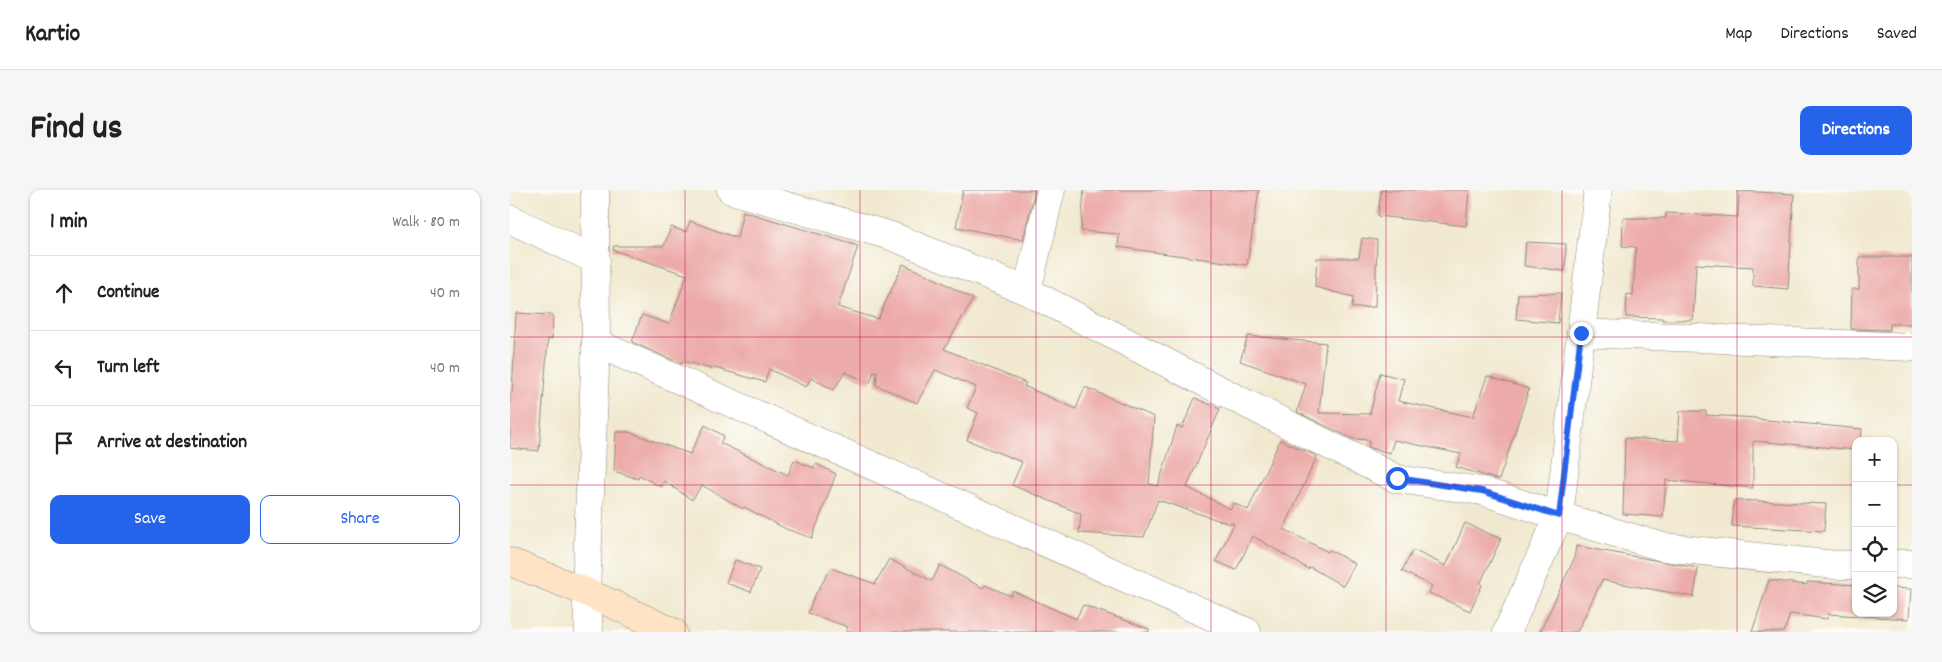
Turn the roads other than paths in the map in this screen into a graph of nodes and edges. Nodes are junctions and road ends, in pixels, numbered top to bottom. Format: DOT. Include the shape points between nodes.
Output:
graph roads {
  1 [pos="595,190"];
  2 [pos="731,190"];
  3 [pos="1051,190"];
  4 [pos="1598,190"];
  5 [pos="510,219"];
  6 [pos="596,260"];
  7 [pos="1027,291"];
  8 [pos="1581,333"];
  9 [pos="596,343"];
  10 [pos="1912,347"];
  11 [pos="1559,516"];
  12 [pos="510,562"];
  13 [pos="1897,564"];
  14 [pos="1912,564"];
  15 [pos="1852,565"];
  16 [pos="586,592"];
  17 [pos="590,632"];
  18 [pos="672,632"];
  19 [pos="1248,632"];
  20 [pos="1507,632"];
  1 -- 6 [label="street"];
  2 -- 7 [label="street" via="891,236"];
  3 -- 7 [label="street"];
  4 -- 8 [label="street"];
  5 -- 6 [label="street"];
  6 -- 9 [label="street"];
  7 -- 11 [label="street" via="1397,478 1482,491"];
  8 -- 10 [label="street"];
  8 -- 11 [label="street"];
  9 -- 16 [label="street"];
  9 -- 19 [label="street"];
  11 -- 15 [label="street" via="1663,547"];
  11 -- 20 [label="street"];
  12 -- 16 [label="main road"];
  13 -- 14 [label="street"];
  16 -- 17 [label="street"];
  16 -- 18 [label="main road"];
}
